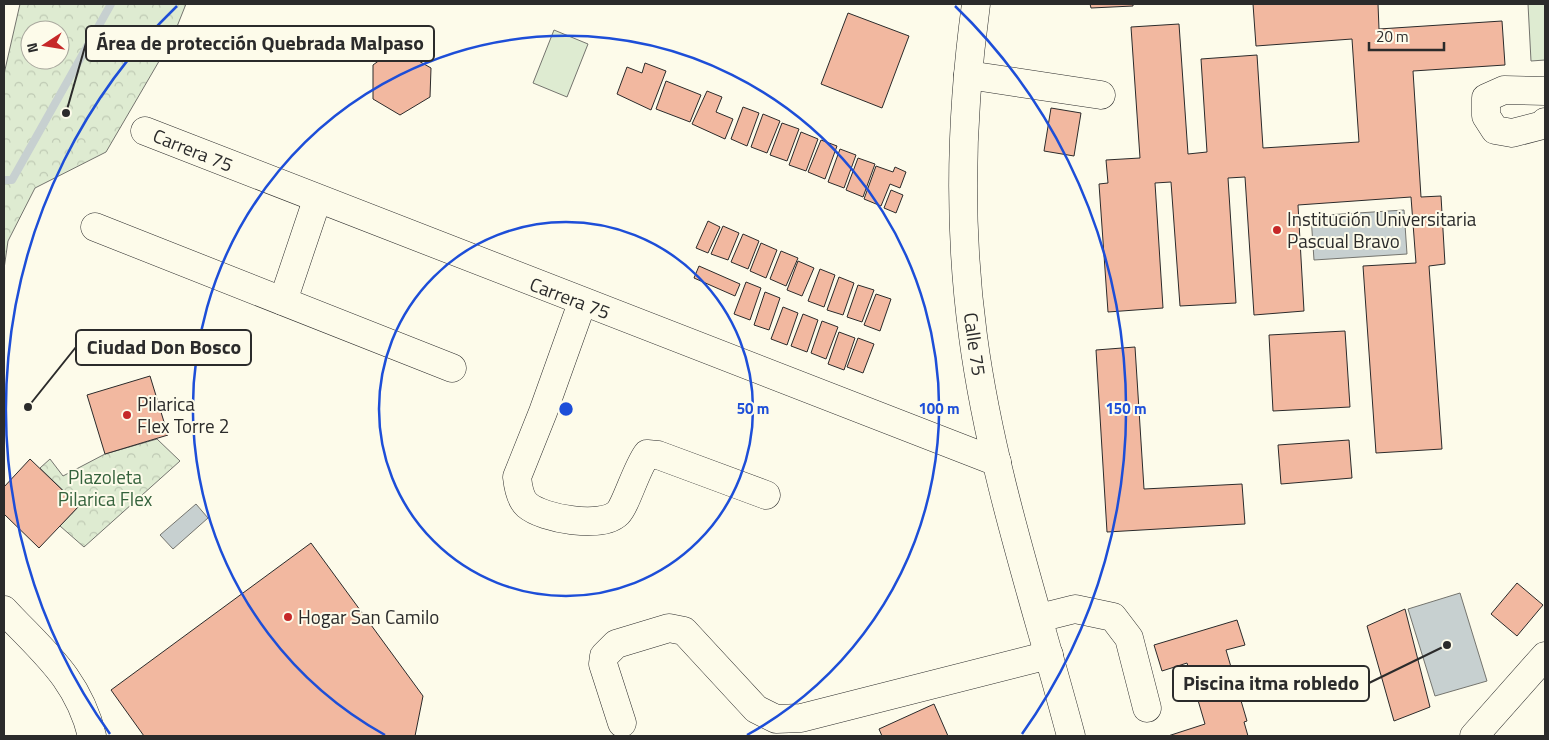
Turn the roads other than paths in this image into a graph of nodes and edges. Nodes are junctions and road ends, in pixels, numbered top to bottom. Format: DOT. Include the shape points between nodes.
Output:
graph roads {
  1 [pos="976,4"];
  2 [pos="968,75"];
  3 [pos="1545,91"];
  4 [pos="1101,95"];
  5 [pos="1545,122"];
  6 [pos="145,131"];
  7 [pos="318,200"];
  8 [pos="95,227"];
  9 [pos="282,301"];
  10 [pos="582,303"];
  11 [pos="452,368"];
  12 [pos="997,462"];
  13 [pos="766,495"];
  14 [pos="4,610"];
  15 [pos="1039,618"];
  16 [pos="1049,655"];
  17 [pos="1545,656"];
  18 [pos="1147,708"];
  19 [pos="622,724"];
  20 [pos="1069,735"];
  21 [pos="92,736"];
  22 [pos="1474,736"];
  1 -- 2 [label="street, Calle 75"];
  2 -- 4 [label="street"];
  2 -- 12 [label="street, Calle 75" via="963,178 968,284 974,345"];
  3 -- 5 [label="street" via="1504,90 1486,98 1486,116 1495,130 1512,133 1543,126"];
  6 -- 7 [label="street, Carrera 75"];
  7 -- 9 [label="street"];
  7 -- 10 [label="street, Carrera 75"];
  8 -- 9 [label="street"];
  9 -- 11 [label="street"];
  10 -- 12 [label="street, Carrera 75"];
  10 -- 13 [label="street" via="517,477 526,505 551,517 588,521 607,519 619,513 639,465 647,454 658,454"];
  12 -- 15 [label="street, Calle 75"];
  14 -- 21 [label="street" via="75,688"];
  15 -- 16 [label="street, Calle 75"];
  15 -- 18 [label="street" via="1075,609 1112,617 1129,638"];
  16 -- 19 [label="street" via="801,718 776,718 756,709 684,631 670,628 616,644 604,656 603,664"];
  16 -- 20 [label="street, Calle 75"];
  17 -- 22 [label="street"];
}
